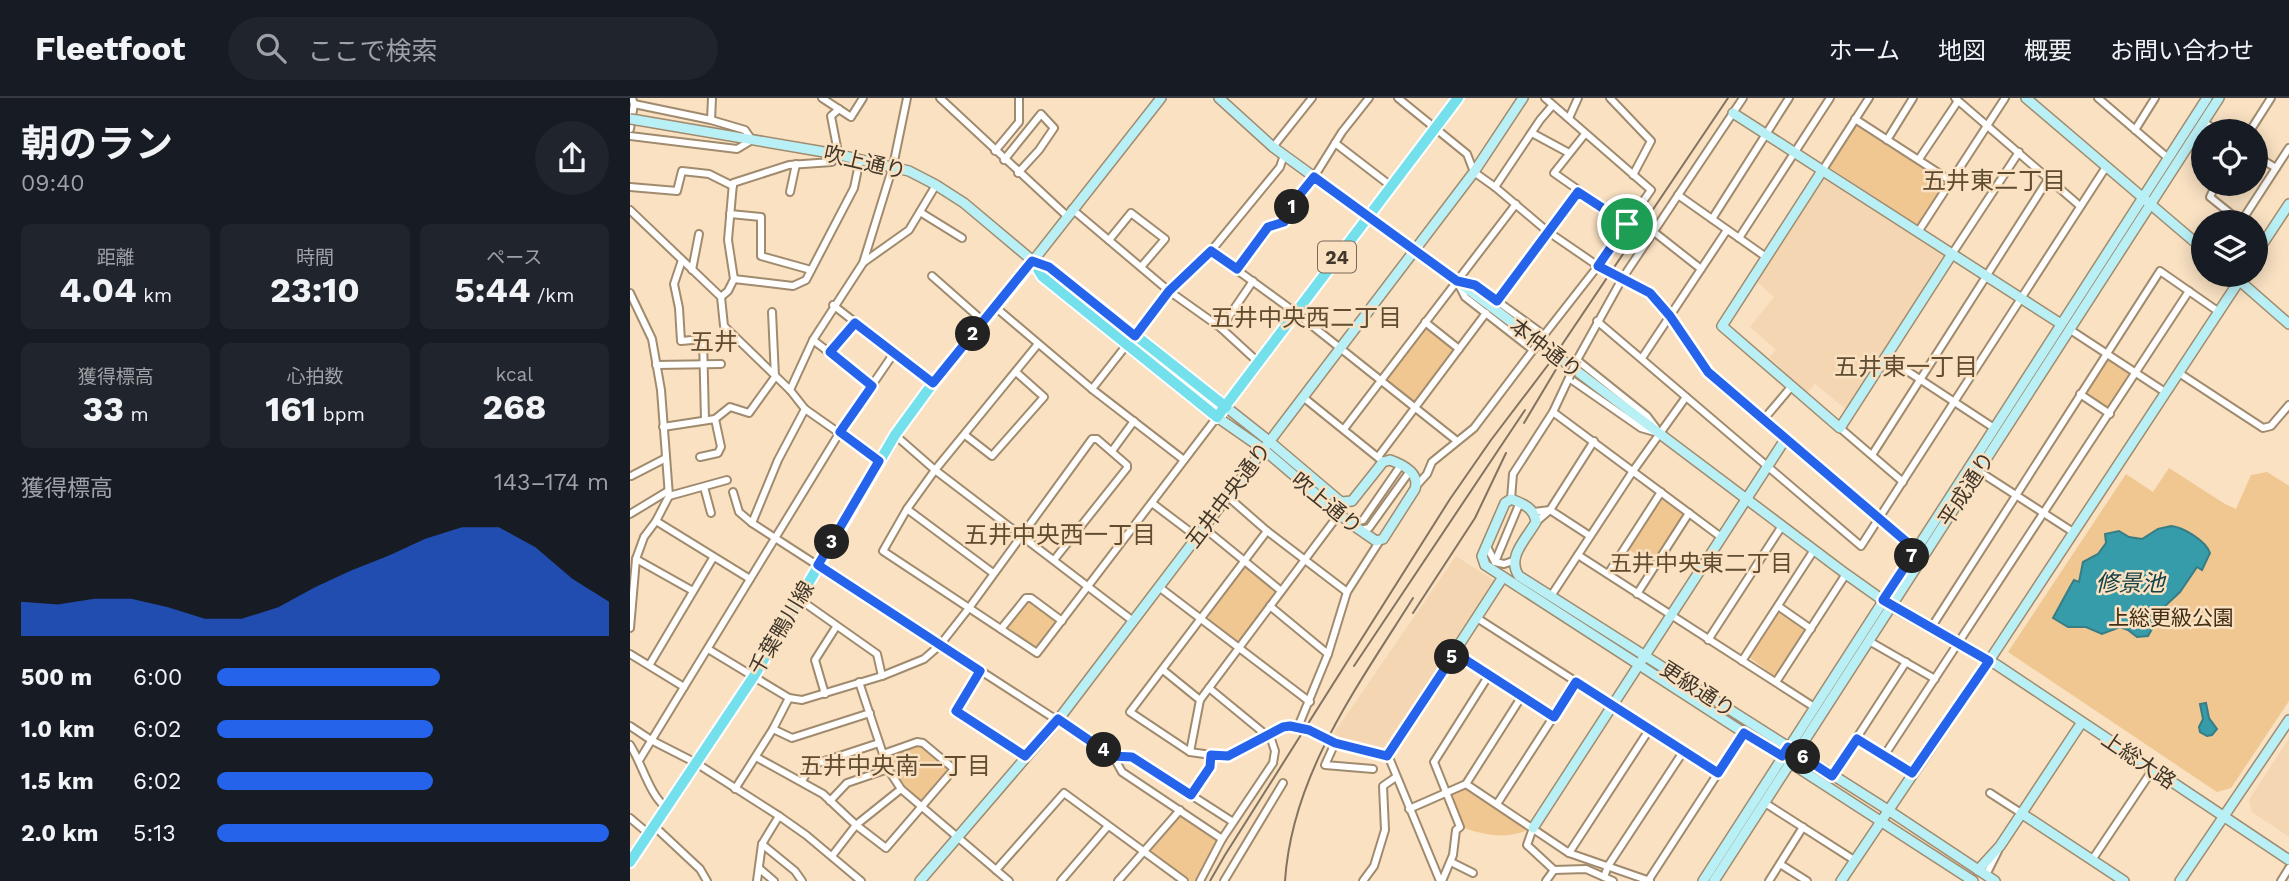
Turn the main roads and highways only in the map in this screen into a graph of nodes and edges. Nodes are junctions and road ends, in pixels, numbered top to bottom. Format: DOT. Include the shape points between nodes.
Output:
graph roads {
  1 [pos="1458,98"];
  2 [pos="1032,261"];
  3 [pos="1132,340"];
  4 [pos="1226,407"];
  5 [pos="630,862"];
  1 -- 4 [label="main road, 24"];
  2 -- 3 [label="main road, 吹上通り" via="1042,275"];
  2 -- 5 [label="main road, 千葉鴨川線" via="895,435 754,676"];
  3 -- 4 [label="main road, 吹上通り"];
  3 -- 4 [label="main road, 吹上通り / 24" via="1217,416"];
}
